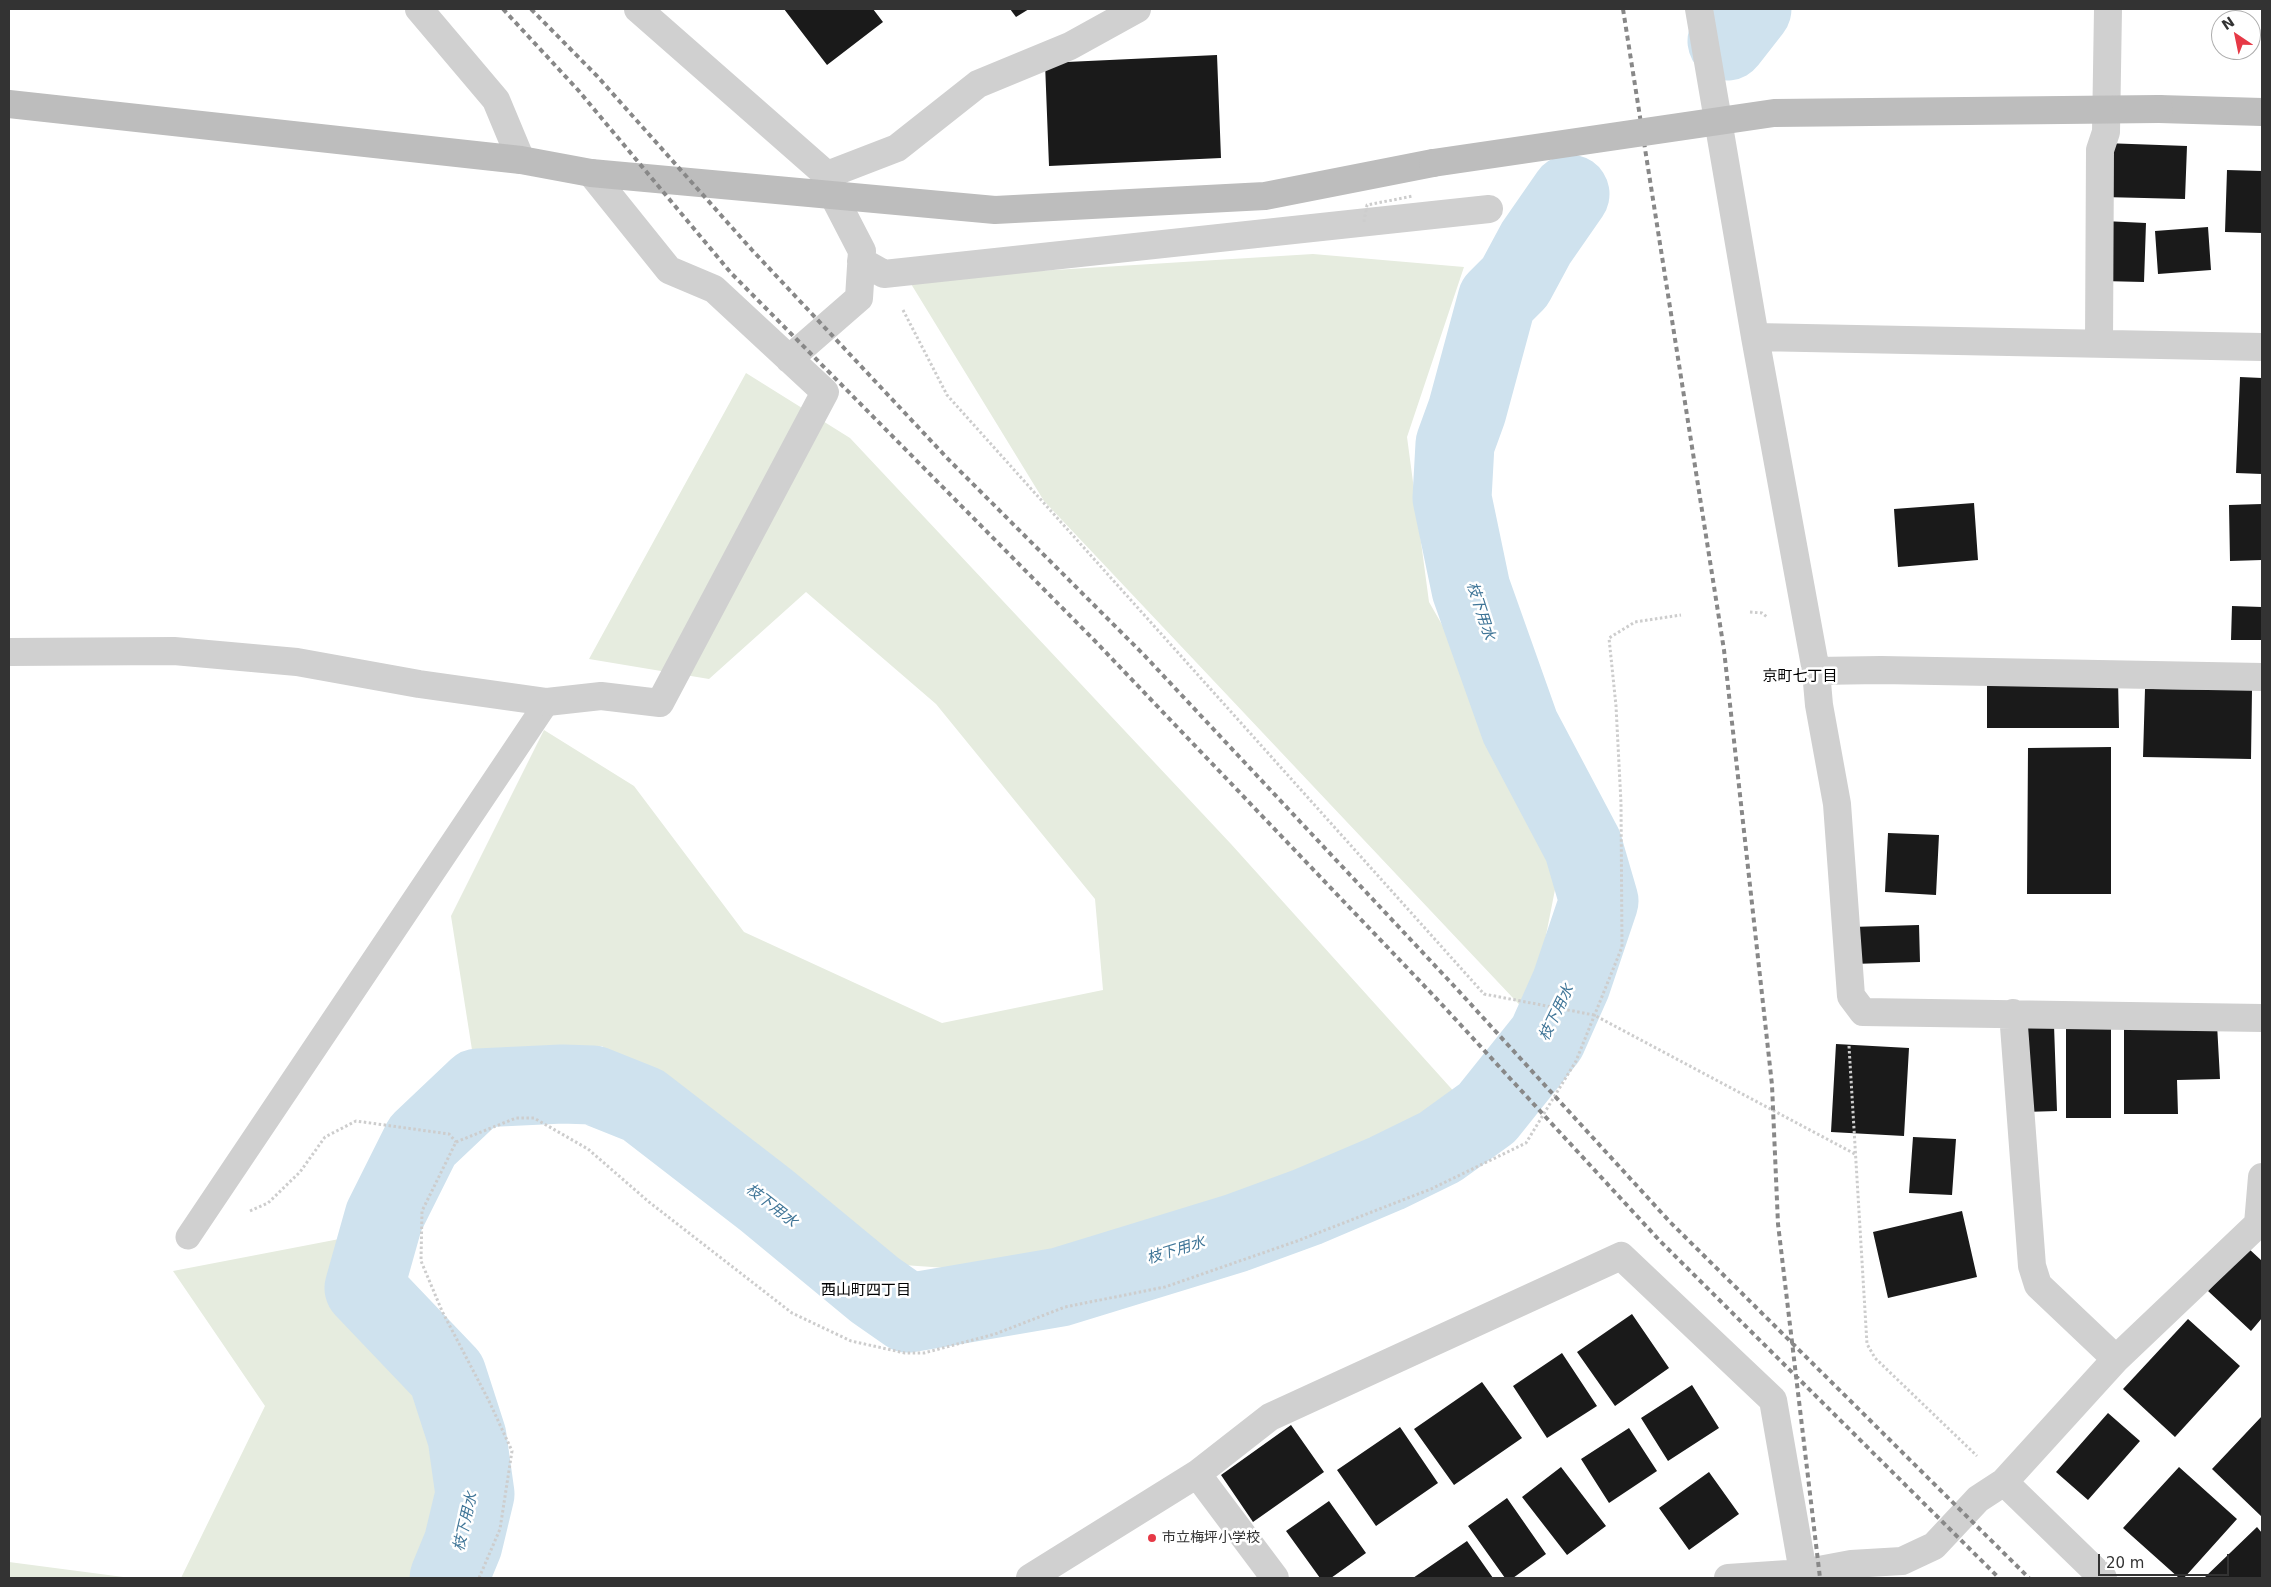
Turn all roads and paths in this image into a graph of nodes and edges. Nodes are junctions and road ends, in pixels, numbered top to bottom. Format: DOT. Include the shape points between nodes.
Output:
graph roads {
  1 [pos="419,9"];
  2 [pos="638,9"];
  3 [pos="1137,9"];
  4 [pos="1699,9"];
  5 [pos="2108,9"];
  6 [pos="9,104"];
  7 [pos="2262,112"];
  8 [pos="521,160"];
  9 [pos="591,173"];
  10 [pos="830,185"];
  11 [pos="1489,210"];
  12 [pos="873,268"];
  13 [pos="1754,337"];
  14 [pos="2099,343"];
  15 [pos="2262,347"];
  16 [pos="789,359"];
  17 [pos="1681,615"];
  18 [pos="9,652"];
  19 [pos="1816,671"];
  20 [pos="2262,677"];
  21 [pos="547,702"];
  22 [pos="1863,1012"];
  23 [pos="2013,1013"];
  24 [pos="1593,1015"];
  25 [pos="2262,1018"];
  26 [pos="456,1142"];
  27 [pos="1855,1154"];
  28 [pos="2262,1177"];
  29 [pos="241,1214"];
  30 [pos="2260,1225"];
  31 [pos="188,1237"];
  32 [pos="2116,1359"];
  33 [pos="1197,1474"];
  34 [pos="2004,1482"];
  35 [pos="1804,1576"];
  36 [pos="479,1578"];
  37 [pos="1030,1578"];
  38 [pos="1275,1578"];
  39 [pos="1728,1578"];
  40 [pos="2104,1578"];
  1 -- 8 [label="street" via="496,100"];
  2 -- 10 [label="street"];
  3 -- 10 [label="street" via="1070,46 978,84 897,148"];
  4 -- 13 [label="street"];
  5 -- 14 [label="street" via="2106,132 2100,150"];
  6 -- 8 [label="street"];
  7 -- 10 [label="street, bridge" via="2159,109 1774,113 1434,163 1265,196 1097,205 995,210"];
  8 -- 9 [label="street"];
  9 -- 10 [label="street"];
  9 -- 16 [label="street" via="668,270 714,289"];
  10 -- 12 [label="street"];
  11 -- 12 [label="street"];
  12 -- 16 [label="street" via="859,298"];
  12 -- 24 [label="path" via="947,395 1484,994"];
  13 -- 14 [label="street"];
  13 -- 19 [label="street"];
  14 -- 15 [label="street"];
  16 -- 21 [label="street" via="825,392 660,704 601,696"];
  17 -- 24 [label="path" via="1635,622 1610,638 1621,803 1622,947"];
  18 -- 21 [label="street" via="174,652 287,661"];
  19 -- 20 [label="street"];
  19 -- 22 [label="street" via="1837,804 1851,996"];
  21 -- 31 [label="lane"];
  22 -- 23 [label="street"];
  22 -- 27 [label="path" via="1847,1022"];
  23 -- 25 [label="street"];
  23 -- 32 [label="street" via="2032,1266 2038,1286"];
  24 -- 26 [label="path" via="1576,1061 1526,1143 1431,1188 1278,1248 1165,1287 1065,1307 995,1334 924,1353 905,1354 851,1341 792,1313 649,1202 588,1149 534,1118 516,1118"];
  24 -- 27 [label="path"];
  26 -- 29 [label="path" via="449,1134 356,1121 325,1136 300,1172 268,1203"];
  26 -- 36 [label="path" via="422,1211 421,1260 442,1311 512,1451 500,1529"];
  27 -- 34 [label="path" via="1867,1344 1875,1358"];
  28 -- 30 [label="street"];
  30 -- 32 [label="street"];
  32 -- 34 [label="street"];
  33 -- 35 [label="street" via="1270,1417 1621,1256 1773,1400"];
  33 -- 37 [label="street"];
  33 -- 38 [label="street"];
  34 -- 35 [label="street" via="1978,1499 1934,1546 1902,1561 1851,1564"];
  34 -- 40 [label="street"];
  35 -- 39 [label="street"];
}
